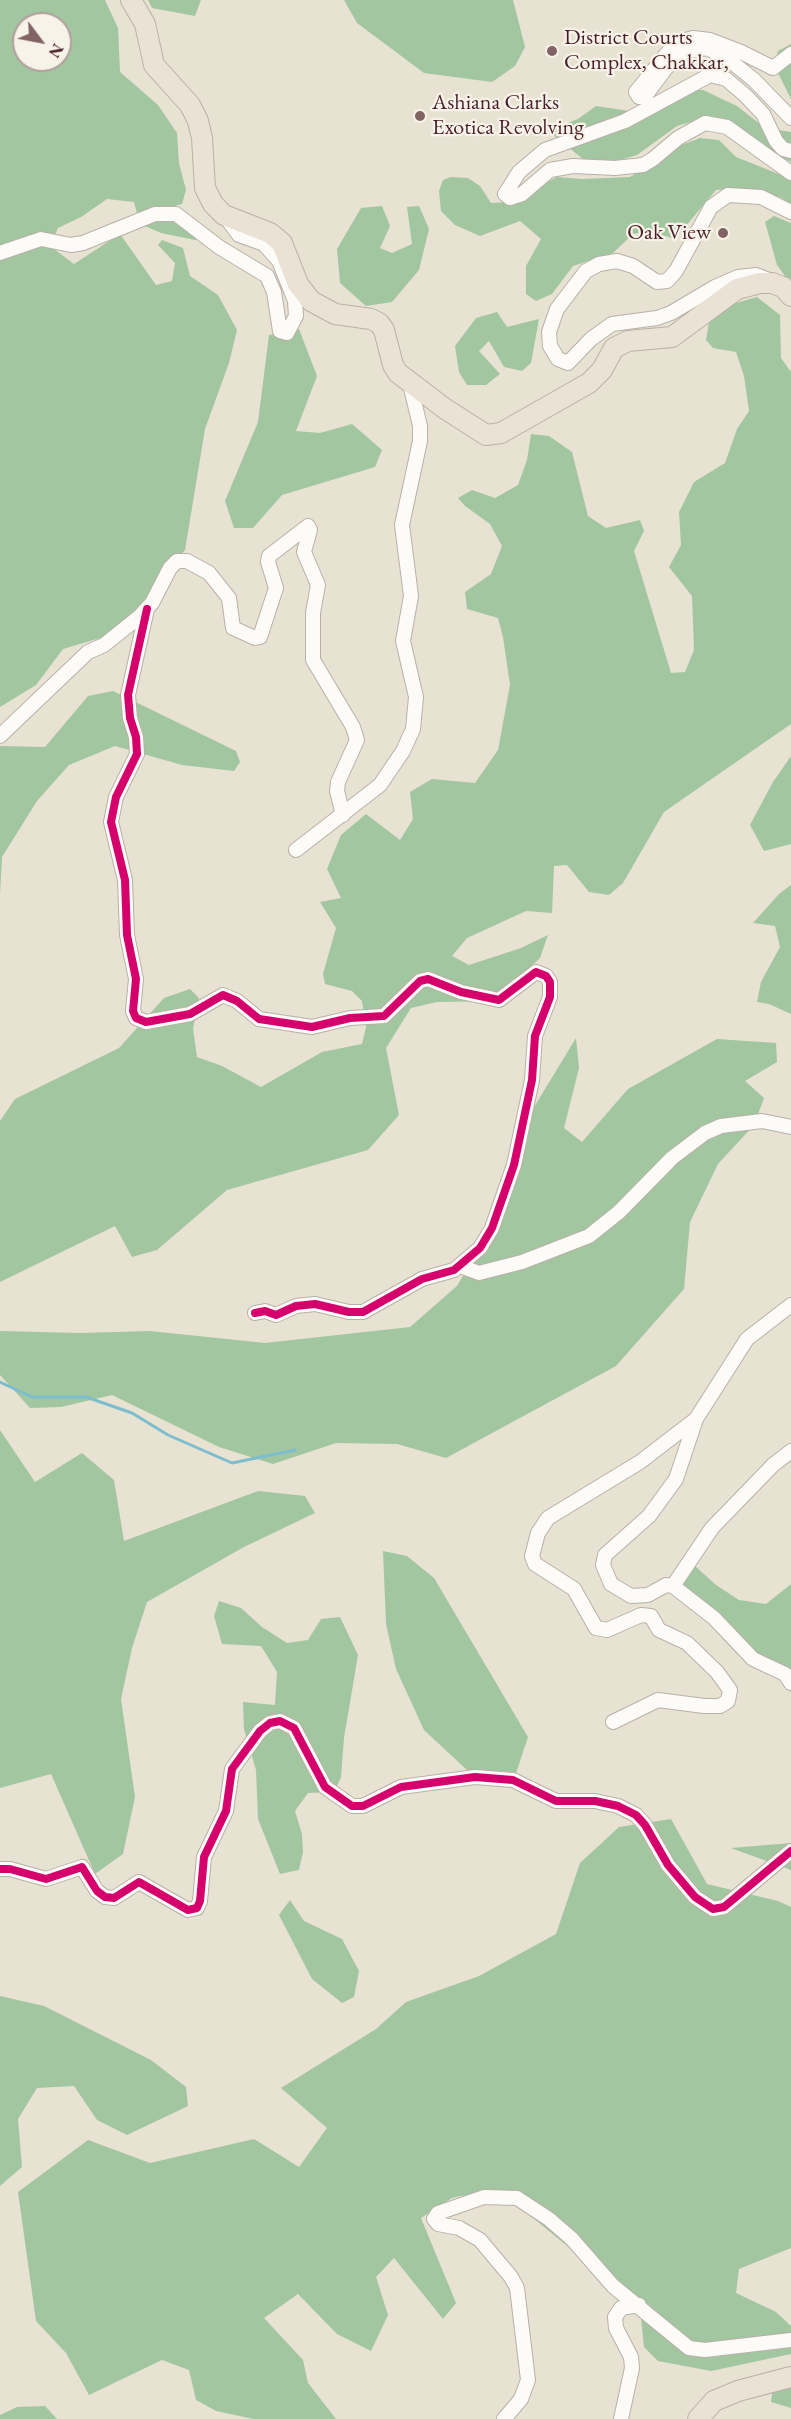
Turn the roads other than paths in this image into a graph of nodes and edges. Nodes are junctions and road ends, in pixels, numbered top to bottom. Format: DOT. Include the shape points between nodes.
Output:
graph roads {
  1 [pos="131,0"];
  2 [pos="791,54"];
  3 [pos="791,118"];
  4 [pos="791,151"];
  5 [pos="791,173"];
  6 [pos="791,212"];
  7 [pos="224,215"];
  8 [pos="0,253"];
  9 [pos="772,283"];
  10 [pos="791,296"];
  11 [pos="410,384"];
  12 [pos="147,609"];
  13 [pos="0,736"];
  14 [pos="343,814"];
  15 [pos="296,850"];
  16 [pos="791,1127"];
  17 [pos="460,1266"];
  18 [pos="791,1305"];
  19 [pos="255,1313"];
  20 [pos="696,1419"];
  21 [pos="791,1451"];
  22 [pos="673,1586"];
  23 [pos="791,1683"];
  24 [pos="613,1722"];
  25 [pos="791,1851"];
  26 [pos="0,1869"];
  27 [pos="639,2306"];
  28 [pos="791,2340"];
  29 [pos="791,2377"];
  30 [pos="504,2419"];
  31 [pos="621,2419"];
  32 [pos="698,2419"];
  1 -- 7 [label="highway" via="145,24 154,65 190,105 198,121 205,188"];
  2 -- 3 [label="street" via="773,68 730,48 693,38 669,51 636,92 639,97 645,96 666,68 685,52 707,48 745,73"];
  4 -- 5 [label="street" via="776,141 763,114 745,95 726,79 710,75 625,121 545,150 519,172 506,194 510,198 522,194 550,170 643,165 705,123 727,127"];
  6 -- 9 [label="street" via="761,197 728,195 711,207 667,281 657,282 633,266 617,261 586,271 557,309 549,332 550,346 558,359 568,363 612,324 671,313 715,287 748,275 765,277"];
  7 -- 8 [label="street" via="239,235 264,244 279,261 295,301 296,316 287,333 280,331 274,292 267,276 219,247 176,214 155,214 83,243 71,245 41,239"];
  7 -- 11 [label="highway" via="270,233 282,243 298,284 311,301 335,314 379,323 393,365"];
  9 -- 10 [label="highway"];
  9 -- 11 [label="highway" via="737,289 672,337 628,341 614,348 602,370 589,383 493,436"];
  11 -- 14 [label="street" via="420,441 402,525 411,596 403,641 416,697 416,717 409,741 388,775"];
  12 -- 13 [label="street" via="104,645 84,655"];
  12 -- 14 [label="street" via="172,565 187,561 209,573 226,592 233,628 260,637 276,588 269,556 309,526 304,552 318,585 313,613 314,660 357,740 338,782"];
  12 -- 17 [label="street" via="128,695 137,754 116,797 111,822 125,880 127,935 136,979 136,1018 146,1022 190,1014 223,995 259,1019 312,1027 350,1018 384,1016 420,981 428,979 461,992 499,1000 536,972 550,982 550,997 535,1036 532,1080 510,1180 485,1240"];
  14 -- 15 [label="street"];
  16 -- 17 [label="street" via="762,1121 721,1126 672,1158 619,1212 589,1236 522,1262 479,1273"];
  17 -- 19 [label="street" via="422,1279 363,1312 315,1304 296,1306 276,1315"];
  18 -- 20 [label="street" via="747,1339"];
  20 -- 22 [label="street" via="676,1479 649,1515 610,1549 603,1561 606,1576 625,1595 648,1595 666,1585"];
  20 -- 24 [label="street" via="640,1462 548,1518 532,1551 540,1569 576,1591 596,1628 608,1630 641,1615 651,1616 659,1630 693,1649 730,1690 728,1701 720,1706 658,1700"];
  21 -- 22 [label="street" via="719,1520"];
  22 -- 23 [label="street" via="714,1618 750,1657 785,1674"];
  25 -- 26 [label="street" via="727,1905 713,1909 701,1902 668,1865 636,1815 618,1806 556,1800 513,1780 475,1777 401,1787 363,1806 352,1806 325,1787 294,1728 280,1721 260,1731 232,1769 226,1811 204,1857 197,1908 188,1910 139,1882 114,1898 105,1898 82,1867 46,1879"];
  27 -- 28 [label="street" via="693,2349"];
  27 -- 30 [label="street" via="612,2286 566,2234 517,2198 484,2197 436,2215 438,2224 459,2228 484,2243 517,2288 528,2380 521,2399"];
  27 -- 31 [label="street" via="625,2307 615,2317 632,2367"];
  29 -- 32 [label="highway" via="714,2401"];
}
